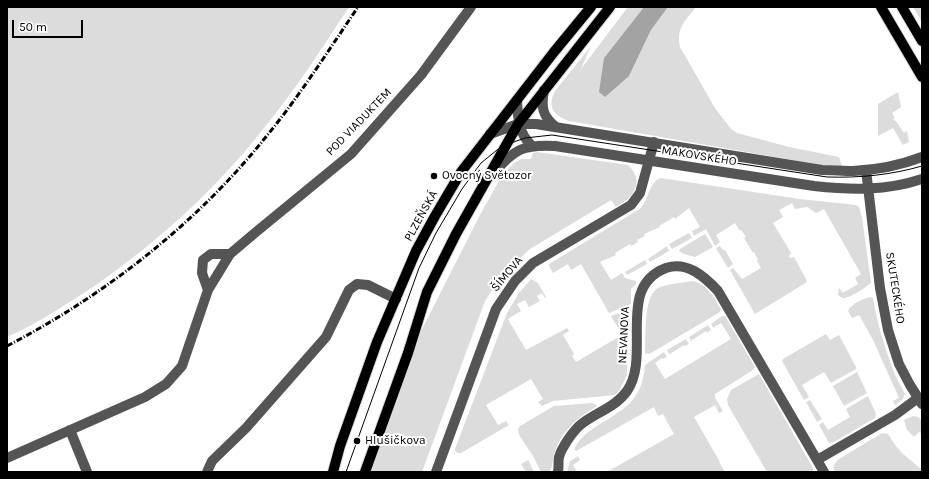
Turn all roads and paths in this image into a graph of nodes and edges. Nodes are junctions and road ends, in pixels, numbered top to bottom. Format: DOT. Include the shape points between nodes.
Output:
graph roads {
  1 [pos="471,7"];
  2 [pos="592,7"];
  3 [pos="610,7"];
  4 [pos="881,7"];
  5 [pos="902,7"];
  6 [pos="922,42"];
  7 [pos="922,76"];
  8 [pos="544,90"];
  9 [pos="517,100"];
  10 [pos="518,124"];
  11 [pos="556,127"];
  12 [pos="490,134"];
  13 [pos="654,142"];
  14 [pos="532,146"];
  15 [pos="922,158"];
  16 [pos="649,162"];
  17 [pos="866,170"];
  18 [pos="922,179"];
  19 [pos="486,182"];
  20 [pos="868,190"];
  21 [pos="230,254"];
  22 [pos="208,290"];
  23 [pos="396,299"];
  24 [pos="920,401"];
  25 [pos="70,430"];
  26 [pos="7,458"];
  27 [pos="817,460"];
  28 [pos="87,472"];
  29 [pos="207,472"];
  30 [pos="333,472"];
  31 [pos="365,472"];
  32 [pos="436,472"];
  33 [pos="558,472"];
  34 [pos="824,472"];
  1 -- 21 [label="street, POD VIADUKTEM" via="421,75 351,154"];
  2 -- 9 [label="main road, PLZEŇSKÁ"];
  3 -- 8 [label="main road"];
  4 -- 7 [label="main road"];
  5 -- 6 [label="main road"];
  8 -- 10 [label="main road"];
  8 -- 11 [label="street" via="544,113"];
  9 -- 10 [label="street"];
  9 -- 12 [label="main road, PLZEŇSKÁ"];
  10 -- 11 [label="street, MAKOVSKÉHO"];
  10 -- 12 [label="street, MAKOVSKÉHO"];
  10 -- 14 [label="street"];
  10 -- 19 [label="main road"];
  11 -- 13 [label="street, MAKOVSKÉHO"];
  12 -- 23 [label="main road, PLZEŇSKÁ" via="461,172 435,216 416,251"];
  13 -- 16 [label="street, ŠÍMOVA"];
  13 -- 17 [label="street, MAKOVSKÉHO" via="822,170"];
  14 -- 16 [label="street, MAKOVSKÉHO" via="555,146"];
  14 -- 19 [label="street, MAKOVSKÉHO" via="511,154"];
  15 -- 17 [label="street, MAKOVSKÉHO"];
  16 -- 20 [label="street, MAKOVSKÉHO" via="814,186"];
  16 -- 32 [label="street, ŠÍMOVA" via="640,193 634,202 533,263 506,292 496,309"];
  17 -- 20 [label="street, SKUTECKÉHO"];
  18 -- 20 [label="street, MAKOVSKÉHO" via="894,187"];
  19 -- 31 [label="main road" via="427,292"];
  20 -- 24 [label="street, SKUTECKÉHO" via="888,330 899,364"];
  21 -- 22 [label="street, POD VIADUKTEM"];
  21 -- 22 [label="street" via="211,254 203,260 202,273"];
  22 -- 25 [label="street, POD VIADUKTEM" via="182,366 166,384 145,397"];
  23 -- 29 [label="street" via="368,286 357,284 349,290 326,337 246,428 212,462"];
  23 -- 30 [label="main road, PLZEŇSKÁ" via="377,342"];
  24 -- 27 [label="street"];
  25 -- 26 [label="street, POD VIADUKTEM"];
  25 -- 28 [label="street"];
  27 -- 33 [label="street, NEVANOVA" via="718,291 699,273 683,266 657,271 641,291 636,315 635,373 628,390 617,402 579,426 559,456"];
  27 -- 34 [label="street, NEVANOVA"];
}
